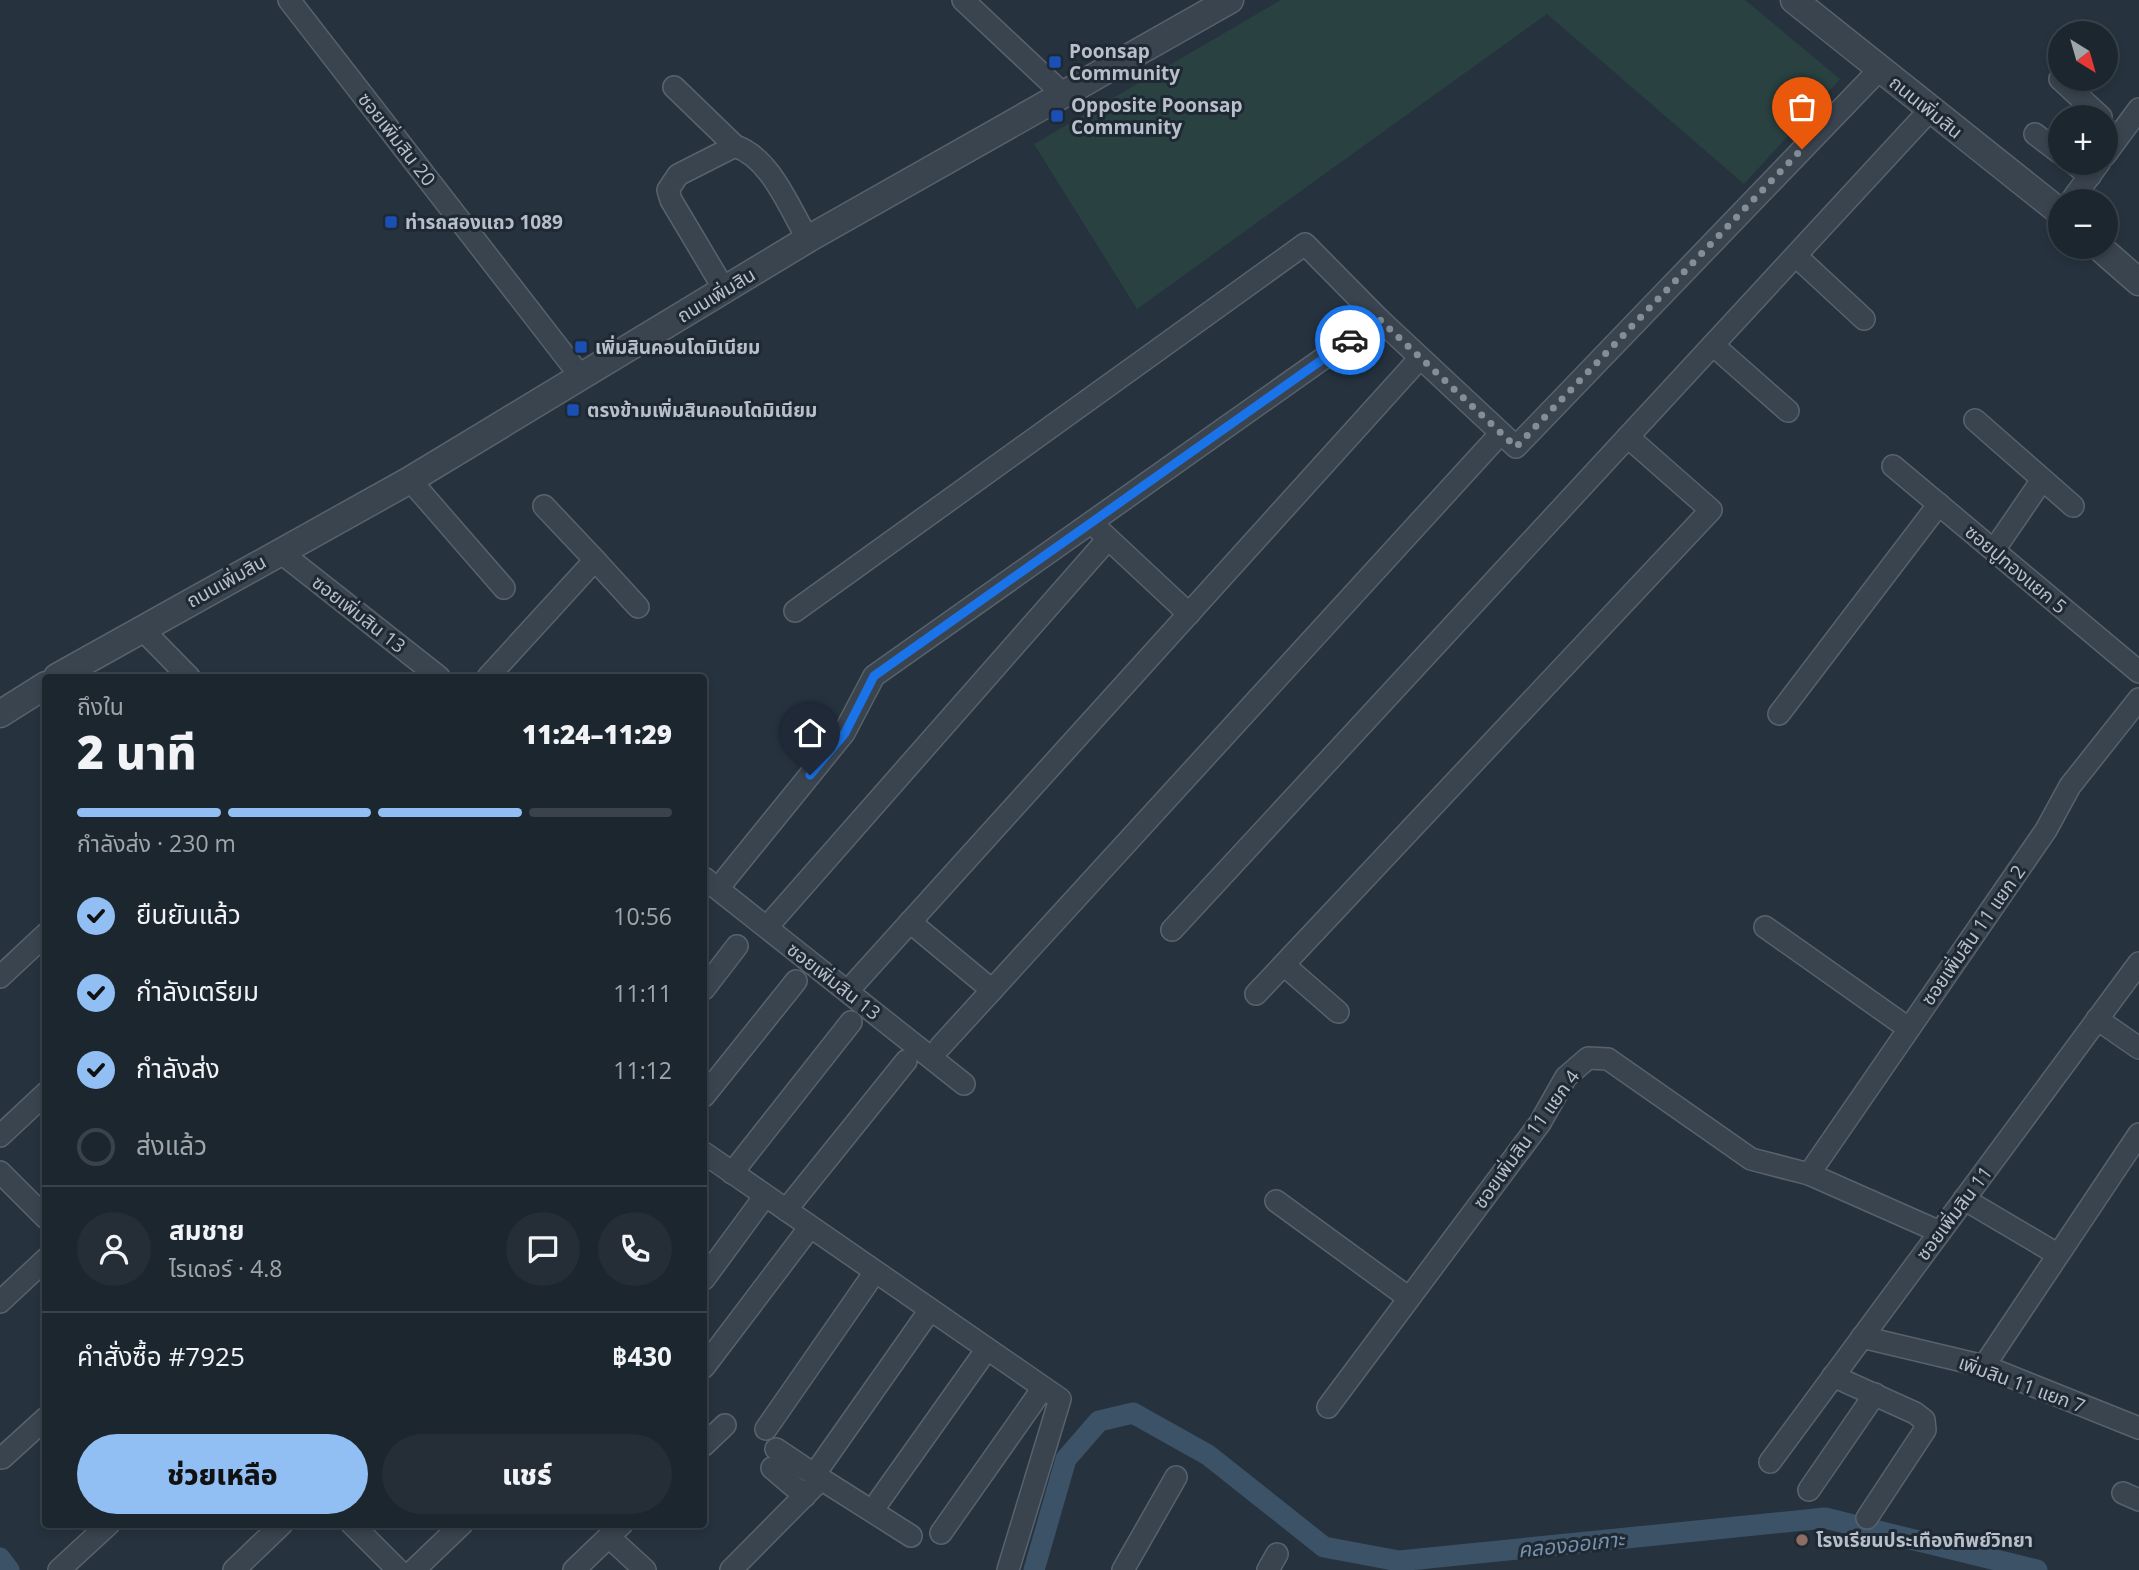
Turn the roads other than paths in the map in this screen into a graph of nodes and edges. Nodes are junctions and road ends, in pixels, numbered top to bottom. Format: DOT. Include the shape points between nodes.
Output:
graph roads {
  1 [pos="289,0"];
  2 [pos="963,0"];
  3 [pos="1230,0"];
  4 [pos="1794,0"];
  5 [pos="1878,70"];
  6 [pos="674,87"];
  7 [pos="2074,91"];
  8 [pos="1063,94"];
  9 [pos="2088,105"];
  10 [pos="2139,109"];
  11 [pos="1930,111"];
  12 [pos="2118,124"];
  13 [pos="2035,134"];
  14 [pos="2048,144"];
  15 [pos="735,146"];
  16 [pos="2048,203"];
  17 [pos="808,239"];
  18 [pos="1796,256"];
  19 [pos="2113,259"];
  20 [pos="2139,282"];
  21 [pos="724,289"];
  22 [pos="1379,319"];
  23 [pos="1864,319"];
  24 [pos="1713,345"];
  25 [pos="1420,358"];
  26 [pos="582,378"];
  27 [pos="1788,411"];
  28 [pos="1975,420"];
  29 [pos="1501,433"];
  30 [pos="1628,437"];
  31 [pos="1893,466"];
  32 [pos="410,480"];
  33 [pos="2042,480"];
  34 [pos="1938,504"];
  35 [pos="544,506"];
  36 [pos="2073,506"];
  37 [pos="1091,523"];
  38 [pos="1108,539"];
  39 [pos="1994,550"];
  40 [pos="279,551"];
  41 [pos="595,560"];
  42 [pos="504,588"];
  43 [pos="638,607"];
  44 [pos="795,611"];
  45 [pos="1189,614"];
  46 [pos="142,629"];
  47 [pos="2139,672"];
  48 [pos="67,674"];
  49 [pos="186,674"];
  50 [pos="435,674"];
  51 [pos="491,674"];
  52 [pos="42,689"];
  53 [pos="2139,699"];
  54 [pos="0,714"];
  55 [pos="1779,714"];
  56 [pos="714,879"];
  57 [pos="774,919"];
  58 [pos="910,922"];
  59 [pos="1765,927"];
  60 [pos="1172,930"];
  61 [pos="42,938"];
  62 [pos="737,946"];
  63 [pos="2139,963"];
  64 [pos="1284,965"];
  65 [pos="0,977"];
  66 [pos="796,981"];
  67 [pos="855,983"];
  68 [pos="707,985"];
  69 [pos="992,990"];
  70 [pos="1256,994"];
  71 [pos="1338,1012"];
  72 [pos="2098,1019"];
  73 [pos="851,1022"];
  74 [pos="1908,1028"];
  75 [pos="940,1047"];
  76 [pos="2139,1048"];
  77 [pos="906,1060"];
  78 [pos="964,1084"];
  79 [pos="707,1092"];
  80 [pos="42,1097"];
  81 [pos="2139,1134"];
  82 [pos="0,1136"];
  83 [pos="707,1159"];
  84 [pos="0,1172"];
  85 [pos="732,1173"];
  86 [pos="1808,1174"];
  87 [pos="765,1196"];
  88 [pos="1964,1199"];
  89 [pos="1276,1201"];
  90 [pos="786,1210"];
  91 [pos="42,1214"];
  92 [pos="810,1227"];
  93 [pos="1940,1232"];
  94 [pos="2057,1254"];
  95 [pos="42,1263"];
  96 [pos="875,1272"];
  97 [pos="707,1275"];
  98 [pos="1409,1298"];
  99 [pos="0,1302"];
  100 [pos="930,1310"];
  101 [pos="1862,1337"];
  102 [pos="987,1349"];
  103 [pos="707,1363"];
  104 [pos="1984,1366"];
  105 [pos="1833,1376"];
  106 [pos="1043,1388"];
  107 [pos="1875,1394"];
  108 [pos="1328,1406"];
  109 [pos="42,1422"];
  110 [pos="725,1424"];
  111 [pos="2139,1428"];
  112 [pos="766,1429"];
  113 [pos="707,1442"];
  114 [pos="2,1458"];
  115 [pos="1770,1462"];
  116 [pos="821,1472"];
  117 [pos="1176,1477"];
  118 [pos="1809,1490"];
  119 [pos="805,1496"];
  120 [pos="878,1501"];
  121 [pos="1867,1518"];
  122 [pos="105,1528"];
  123 [pos="278,1528"];
  124 [pos="356,1528"];
  125 [pos="458,1528"];
  126 [pos="616,1531"];
  127 [pos="940,1534"];
  128 [pos="911,1536"];
  129 [pos="59,1570"];
  130 [pos="234,1570"];
  131 [pos="398,1570"];
  132 [pos="414,1570"];
  133 [pos="574,1570"];
  134 [pos="645,1570"];
  135 [pos="731,1570"];
  136 [pos="1008,1570"];
  137 [pos="1124,1570"];
  1 -- 26 [label="street, ซอยเพิ่มสิน 20"];
  2 -- 8 [label="street"];
  3 -- 8 [label="street, ถนนเพิ่มสิน"];
  4 -- 5 [label="street, ถนนเพิ่มสิน"];
  5 -- 11 [label="street, ถนนเพิ่มสิน"];
  5 -- 29 [label="street" via="1516,447"];
  6 -- 15 [label="street"];
  7 -- 9 [label="street"];
  8 -- 17 [label="street, ถนนเพิ่มสิน"];
  10 -- 12 [label="street"];
  11 -- 16 [label="street, ถนนเพิ่มสิน"];
  11 -- 18 [label="street"];
  13 -- 14 [label="street"];
  15 -- 17 [label="street" via="751,151 761,162"];
  15 -- 21 [label="street" via="678,175 668,190"];
  17 -- 21 [label="street, ถนนเพิ่มสิน"];
  18 -- 23 [label="street"];
  18 -- 24 [label="street"];
  19 -- 20 [label="street"];
  21 -- 26 [label="street, ถนนเพิ่มสิน"];
  22 -- 25 [label="street"];
  22 -- 37 [label="street"];
  22 -- 44 [label="street" via="1305,244"];
  24 -- 27 [label="street"];
  24 -- 30 [label="street"];
  25 -- 29 [label="street"];
  25 -- 45 [label="street"];
  26 -- 32 [label="street, ถนนเพิ่มสิน"];
  28 -- 33 [label="street"];
  29 -- 69 [label="street"];
  30 -- 60 [label="street"];
  30 -- 64 [label="street" via="1711,510"];
  31 -- 34 [label="street, ซอยปูทองแยก 5"];
  32 -- 40 [label="street, ถนนเพิ่มสิน"];
  32 -- 42 [label="street"];
  33 -- 36 [label="street"];
  33 -- 39 [label="street"];
  34 -- 39 [label="street, ซอยปูทองแยก 5"];
  34 -- 55 [label="street"];
  35 -- 41 [label="street"];
  37 -- 38 [label="street"];
  37 -- 56 [label="street" via="874,676 845,733"];
  38 -- 45 [label="street"];
  38 -- 57 [label="street"];
  39 -- 47 [label="street, ซอยปูทองแยก 5"];
  40 -- 46 [label="street, ถนนเพิ่มสิน"];
  40 -- 50 [label="street, ซอยเพิ่มสิน 13"];
  41 -- 43 [label="street"];
  41 -- 51 [label="street"];
  45 -- 58 [label="street"];
  46 -- 48 [label="street, ถนนเพิ่มสิน"];
  46 -- 49 [label="street"];
  52 -- 54 [label="street, ถนนเพิ่มสิน"];
  53 -- 74 [label="street, ซอยเพิ่มสิน 11 แยก 2" via="2070,786 2046,830"];
  56 -- 78 [label="street, ซอยเพิ่มสิน 13"];
  58 -- 67 [label="street"];
  58 -- 69 [label="street"];
  59 -- 74 [label="street"];
  61 -- 65 [label="street"];
  62 -- 68 [label="street"];
  63 -- 72 [label="street, ซอยเพิ่มสิน 11"];
  64 -- 70 [label="street"];
  64 -- 71 [label="street"];
  66 -- 79 [label="street"];
  69 -- 75 [label="street"];
  72 -- 76 [label="street"];
  72 -- 88 [label="street, ซอยเพิ่มสิน 11"];
  73 -- 85 [label="street"];
  74 -- 86 [label="street, ซอยเพิ่มสิน 11 แยก 2"];
  77 -- 90 [label="street"];
  80 -- 82 [label="street"];
  81 -- 94 [label="street"];
  83 -- 85 [label="street"];
  84 -- 91 [label="street"];
  85 -- 87 [label="street"];
  86 -- 93 [label="street, ซอยเพิ่มสิน 11 แยก 4"];
  86 -- 98 [label="street, ซอยเพิ่มสิน 11 แยก 4" via="1751,1158 1608,1059 1587,1058 1566,1077 1540,1123"];
  87 -- 90 [label="street"];
  87 -- 97 [label="street"];
  88 -- 93 [label="street, ซอยเพิ่มสิน 11"];
  88 -- 94 [label="street"];
  89 -- 98 [label="street"];
  90 -- 92 [label="street"];
  92 -- 96 [label="street"];
  92 -- 103 [label="street"];
  93 -- 101 [label="street, ซอยเพิ่มสิน 11"];
  94 -- 104 [label="street"];
  95 -- 99 [label="street"];
  96 -- 100 [label="street"];
  96 -- 112 [label="street"];
  98 -- 108 [label="street, ซอยเพิ่มสิน 11 แยก 4"];
  100 -- 102 [label="street"];
  100 -- 116 [label="street"];
  101 -- 104 [label="street, เพิ่มสิน 11 แยก 7"];
  101 -- 105 [label="street, ซอยเพิ่มสิน 11"];
  102 -- 106 [label="street"];
  102 -- 120 [label="street"];
  104 -- 111 [label="street, เพิ่มสิน 11 แยก 7"];
  105 -- 107 [label="street"];
  105 -- 115 [label="street, ซอยเพิ่มสิน 11"];
  106 -- 127 [label="street"];
  106 -- 136 [label="street" via="1060,1399"];
  107 -- 118 [label="street"];
  107 -- 121 [label="street" via="1915,1413 1924,1420 1925,1430"];
  109 -- 114 [label="street"];
  110 -- 113 [label="street"];
  116 -- 119 [label="street"];
  116 -- 119 [label="street" via="774,1458"];
  116 -- 128 [label="street"];
  117 -- 137 [label="street"];
  119 -- 135 [label="street"];
  122 -- 129 [label="street"];
  123 -- 130 [label="street"];
  124 -- 131 [label="street"];
  125 -- 132 [label="street"];
  126 -- 133 [label="street"];
  126 -- 134 [label="street"];
}
